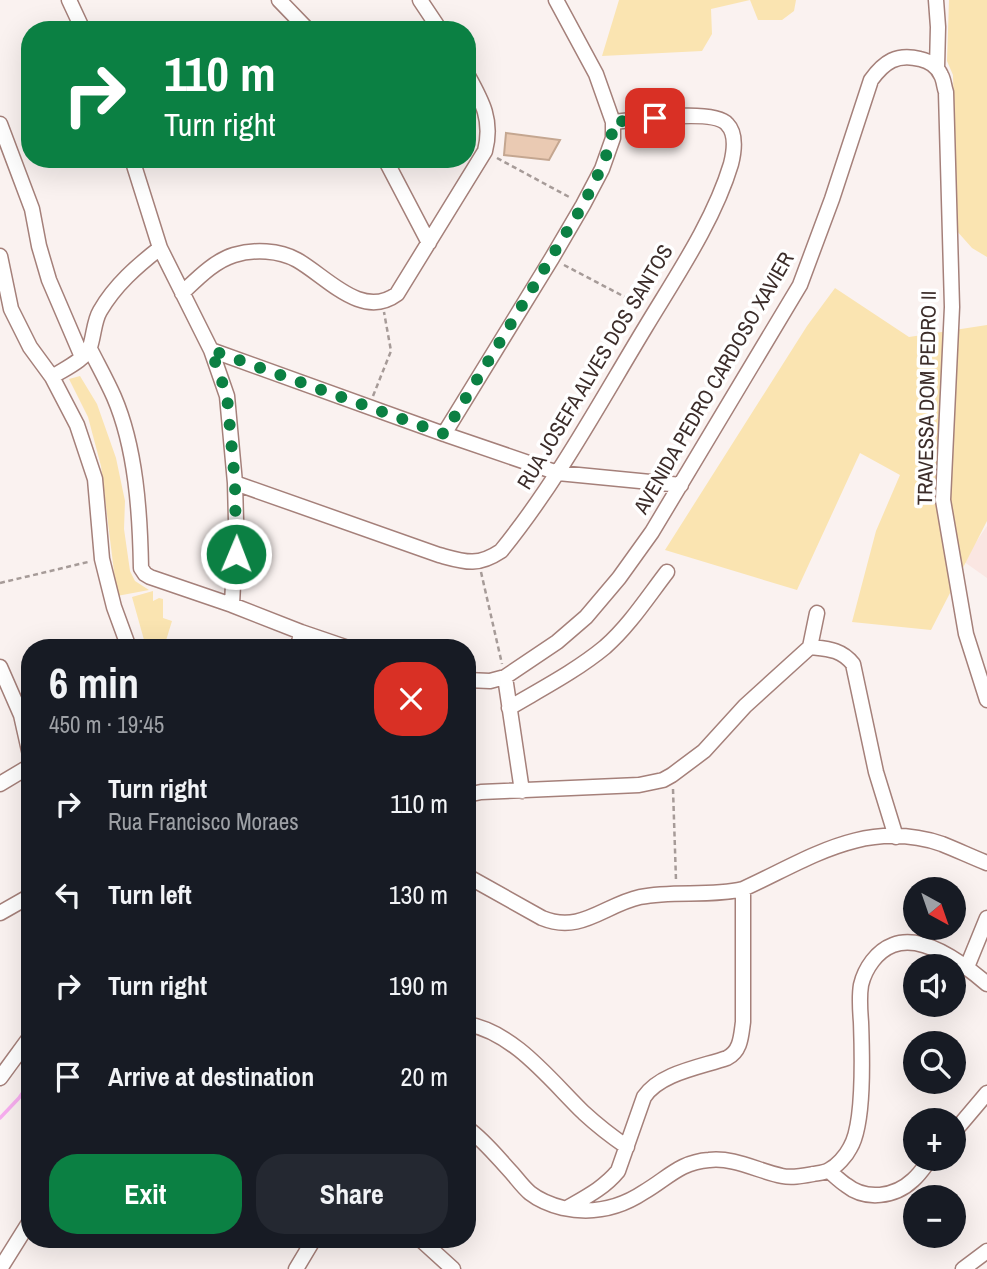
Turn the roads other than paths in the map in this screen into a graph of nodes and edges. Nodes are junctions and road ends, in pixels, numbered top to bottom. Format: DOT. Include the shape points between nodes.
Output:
graph roads {
  1 [pos="69,0"];
  2 [pos="279,0"];
  3 [pos="420,0"];
  4 [pos="556,0"];
  5 [pos="936,0"];
  6 [pos="79,21"];
  7 [pos="299,21"];
  8 [pos="434,21"];
  9 [pos="937,68"];
  10 [pos="476,89"];
  11 [pos="613,122"];
  12 [pos="0,124"];
  13 [pos="476,166"];
  14 [pos="135,168"];
  15 [pos="390,168"];
  16 [pos="475,168"];
  17 [pos="429,243"];
  18 [pos="160,248"];
  19 [pos="0,256"];
  20 [pos="182,293"];
  21 [pos="211,350"];
  22 [pos="86,353"];
  23 [pos="52,377"];
  24 [pos="444,434"];
  25 [pos="558,473"];
  26 [pos="235,483"];
  27 [pos="681,485"];
  28 [pos="667,572"];
  29 [pos="232,605"];
  30 [pos="817,613"];
  31 [pos="301,632"];
  32 [pos="126,639"];
  33 [pos="300,639"];
  34 [pos="322,639"];
  35 [pos="810,648"];
  36 [pos="0,667"];
  37 [pos="505,677"];
  38 [pos="476,680"];
  39 [pos="987,700"];
  40 [pos="509,708"];
  41 [pos="21,715"];
  42 [pos="21,771"];
  43 [pos="0,784"];
  44 [pos="522,791"];
  45 [pos="476,793"];
  46 [pos="896,837"];
  47 [pos="987,863"];
  48 [pos="476,881"];
  49 [pos="743,889"];
  50 [pos="21,901"];
  51 [pos="0,914"];
  52 [pos="987,918"];
  53 [pos="967,967"];
  54 [pos="987,984"];
  55 [pos="476,1025"];
  56 [pos="21,1049"];
  57 [pos="0,1077"];
  58 [pos="987,1093"];
  59 [pos="966,1118"];
  60 [pos="476,1134"];
  61 [pos="627,1147"];
  62 [pos="828,1171"];
  63 [pos="920,1171"];
  64 [pos="566,1208"];
  65 [pos="21,1235"];
  66 [pos="309,1248"];
  67 [pos="430,1248"];
  68 [pos="987,1251"];
  69 [pos="0,1269"];
  70 [pos="296,1269"];
  71 [pos="453,1269"];
  72 [pos="963,1269"];
  1 -- 6 [label="street"];
  2 -- 7 [label="street"];
  3 -- 8 [label="street"];
  4 -- 11 [label="street" via="596,74"];
  5 -- 9 [label="street"];
  9 -- 27 [label="street, AVENIDA PEDRO CARDOSO XAVIER" via="929,61 903,56 879,69 871,80 800,285"];
  9 -- 39 [label="street, TRAVESSA DOM PEDRO II" via="946,92 952,307 943,500 966,634"];
  10 -- 13 [label="street" via="489,128 485,151"];
  11 -- 24 [label="street" via="613,138 583,205"];
  11 -- 25 [label="street, RUA JOSEFA ALVES DOS SANTOS" via="715,117 732,131 734,147 716,204"];
  12 -- 22 [label="street" via="32,209 49,280"];
  14 -- 18 [label="street"];
  15 -- 17 [label="street"];
  16 -- 17 [label="street"];
  17 -- 20 [label="street" via="397,294 382,302 346,294 296,259 254,251 232,255"];
  18 -- 20 [label="street"];
  18 -- 22 [label="street" via="116,289 99,313"];
  19 -- 23 [label="street" via="11,309"];
  20 -- 21 [label="street"];
  21 -- 24 [label="street"];
  21 -- 26 [label="street" via="227,396"];
  22 -- 23 [label="street"];
  22 -- 29 [label="street" via="115,398 124,428 138,503 141,568 150,578"];
  23 -- 32 [label="street" via="77,425 95,480 102,559"];
  24 -- 25 [label="street"];
  25 -- 26 [label="street, RUA JOSEFA ALVES DOS SANTOS" via="501,551 479,562 439,555"];
  25 -- 27 [label="street"];
  26 -- 29 [label="street"];
  27 -- 37 [label="street, AVENIDA PEDRO CARDOSO XAVIER" via="646,542 586,617"];
  28 -- 40 [label="street" via="605,647"];
  29 -- 31 [label="street"];
  30 -- 35 [label="street"];
  31 -- 33 [label="street"];
  31 -- 34 [label="street"];
  35 -- 44 [label="street" via="745,706 704,751 663,780"];
  35 -- 46 [label="street" via="836,650 853,664 876,772"];
  36 -- 41 [label="street"];
  37 -- 38 [label="street, AVENIDA PEDRO CARDOSO XAVIER"];
  37 -- 40 [label="street"];
  40 -- 44 [label="street"];
  42 -- 43 [label="street"];
  44 -- 45 [label="street"];
  46 -- 47 [label="street" via="941,844"];
  46 -- 49 [label="street" via="853,840"];
  48 -- 49 [label="street" via="542,918 565,924 640,897"];
  49 -- 61 [label="street" via="743,1022 737,1049 731,1056 667,1077 649,1089"];
  50 -- 51 [label="street"];
  52 -- 53 [label="street"];
  53 -- 54 [label="street"];
  53 -- 62 [label="street" via="911,942 887,947 869,965 861,987 858,1124 850,1148"];
  55 -- 61 [label="street" via="517,1048 585,1114"];
  56 -- 57 [label="street"];
  58 -- 59 [label="street"];
  60 -- 64 [label="street" via="529,1192"];
  61 -- 64 [label="street" via="612,1179"];
  62 -- 63 [label="street" via="847,1187 876,1196 901,1189"];
  62 -- 64 [label="street" via="782,1176 717,1159 696,1161 626,1203 601,1210"];
  65 -- 69 [label="street"];
  66 -- 70 [label="street"];
  67 -- 71 [label="street"];
  68 -- 72 [label="street"];
}
